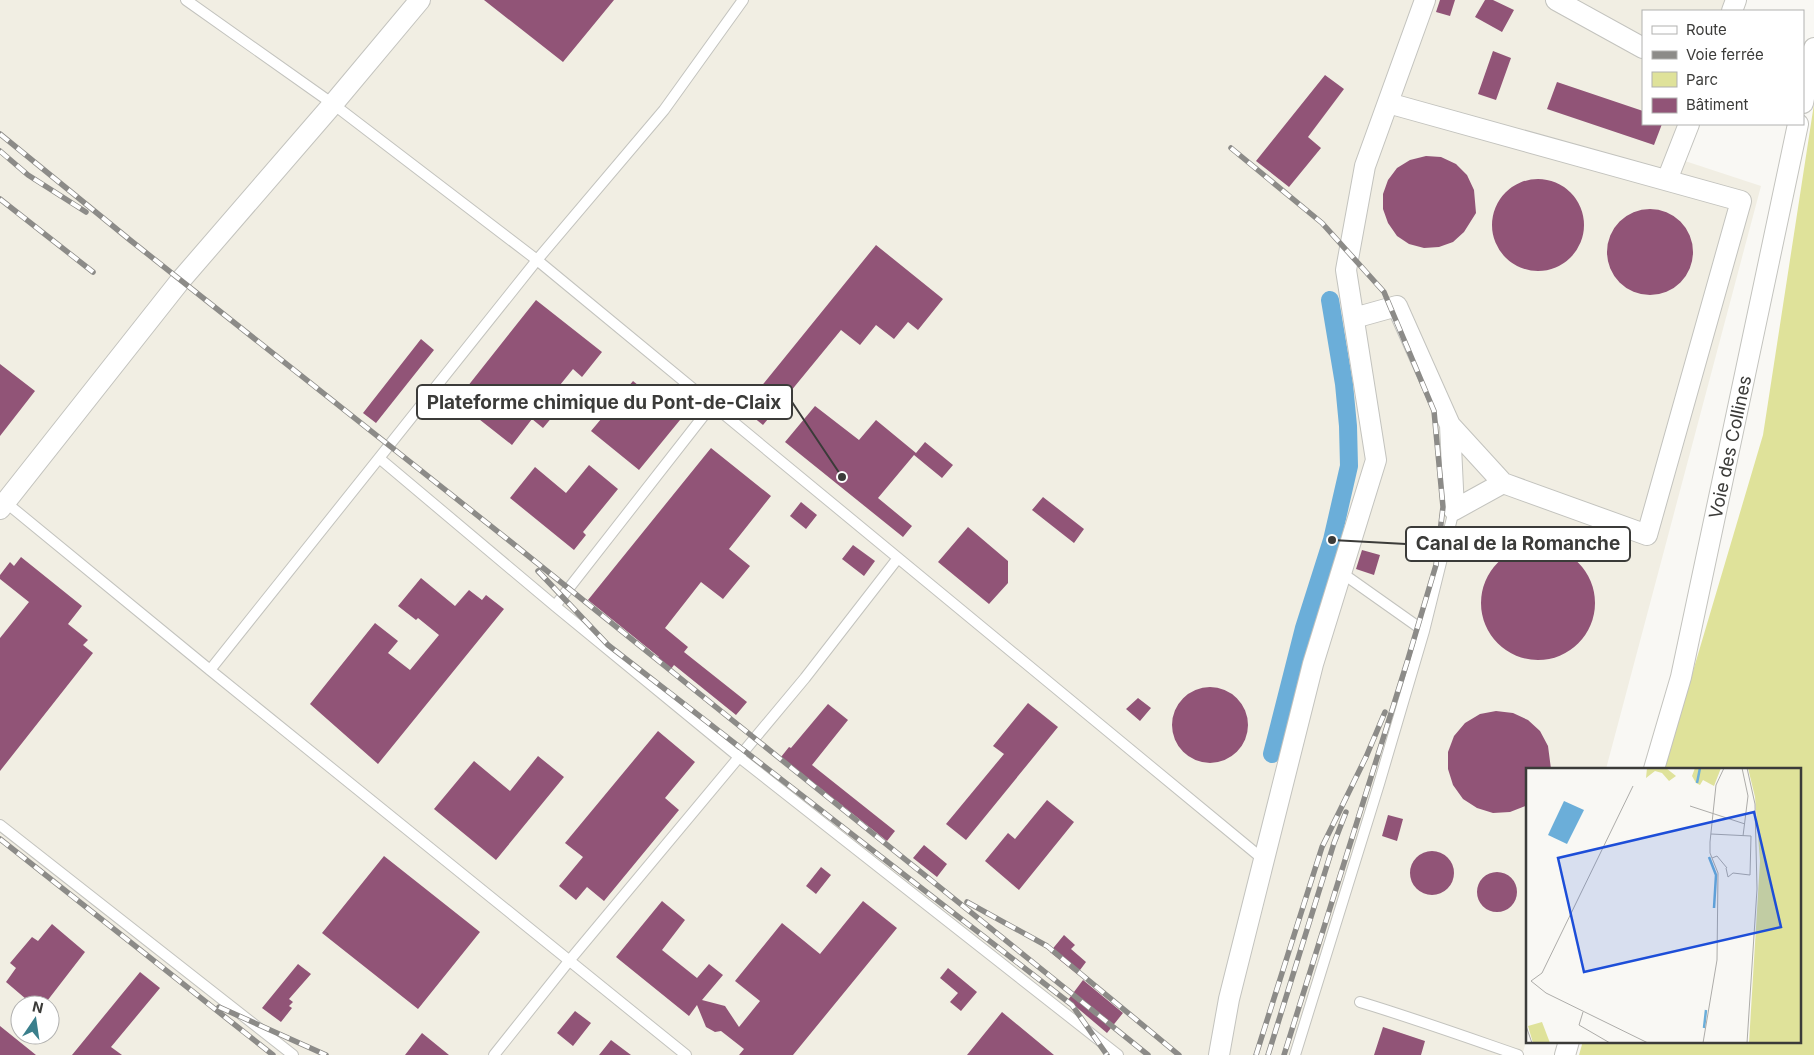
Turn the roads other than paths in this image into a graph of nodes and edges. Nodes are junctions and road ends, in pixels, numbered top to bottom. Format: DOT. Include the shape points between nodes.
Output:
graph roads {
  1 [pos="186,0"];
  2 [pos="420,0"];
  3 [pos="743,0"];
  4 [pos="1425,0"];
  5 [pos="1556,0"];
  6 [pos="1642,47"];
  7 [pos="1814,48"];
  8 [pos="1804,98"];
  9 [pos="1388,103"];
  10 [pos="333,104"];
  11 [pos="1689,125"];
  12 [pos="1798,125"];
  13 [pos="1667,180"];
  14 [pos="537,260"];
  15 [pos="1354,318"];
  16 [pos="712,405"];
  17 [pos="1450,425"];
  18 [pos="379,458"];
  19 [pos="1503,483"];
  20 [pos="2,503"];
  21 [pos="1454,510"];
  22 [pos="898,558"];
  23 [pos="1342,572"];
  24 [pos="555,606"];
  25 [pos="1424,631"];
  26 [pos="210,670"];
  27 [pos="739,757"];
  28 [pos="1654,768"];
  29 [pos="0,825"];
  30 [pos="1264,860"];
  31 [pos="569,961"];
  32 [pos="1360,1002"];
  33 [pos="1569,1042"];
  34 [pos="293,1055"];
  35 [pos="494,1055"];
  36 [pos="686,1055"];
  37 [pos="1118,1055"];
  38 [pos="1218,1055"];
  39 [pos="1295,1055"];
  40 [pos="1518,1055"];
  41 [pos="1565,1055"];
  1 -- 10 [label="lane"];
  2 -- 10 [label="street"];
  3 -- 14 [label="lane" via="664,110"];
  4 -- 9 [label="street"];
  5 -- 6 [label="street"];
  7 -- 8 [label="street"];
  9 -- 13 [label="street"];
  9 -- 15 [label="street" via="1365,166 1346,270"];
  10 -- 14 [label="lane"];
  10 -- 20 [label="street" via="180,281"];
  11 -- 13 [label="street"];
  12 -- 28 [label="street, Voie des Collines" via="1681,677"];
  13 -- 19 [label="street" via="1741,200 1647,535"];
  14 -- 16 [label="lane"];
  14 -- 18 [label="lane"];
  15 -- 17 [label="street" via="1397,306"];
  15 -- 23 [label="street" via="1376,460"];
  16 -- 22 [label="lane"];
  16 -- 24 [label="lane"];
  17 -- 19 [label="street"];
  17 -- 21 [label="street"];
  18 -- 24 [label="lane"];
  18 -- 26 [label="lane"];
  19 -- 21 [label="street"];
  20 -- 26 [label="lane"];
  21 -- 25 [label="lane"];
  22 -- 27 [label="lane"];
  22 -- 30 [label="lane"];
  23 -- 25 [label="lane"];
  23 -- 30 [label="street" via="1313,664"];
  24 -- 27 [label="lane"];
  25 -- 39 [label="lane"];
  26 -- 31 [label="lane"];
  27 -- 31 [label="lane"];
  27 -- 37 [label="lane"];
  29 -- 34 [label="lane"];
  30 -- 38 [label="street"];
  31 -- 35 [label="lane"];
  31 -- 36 [label="lane"];
  32 -- 40 [label="lane"];
  33 -- 41 [label="street"];
}
